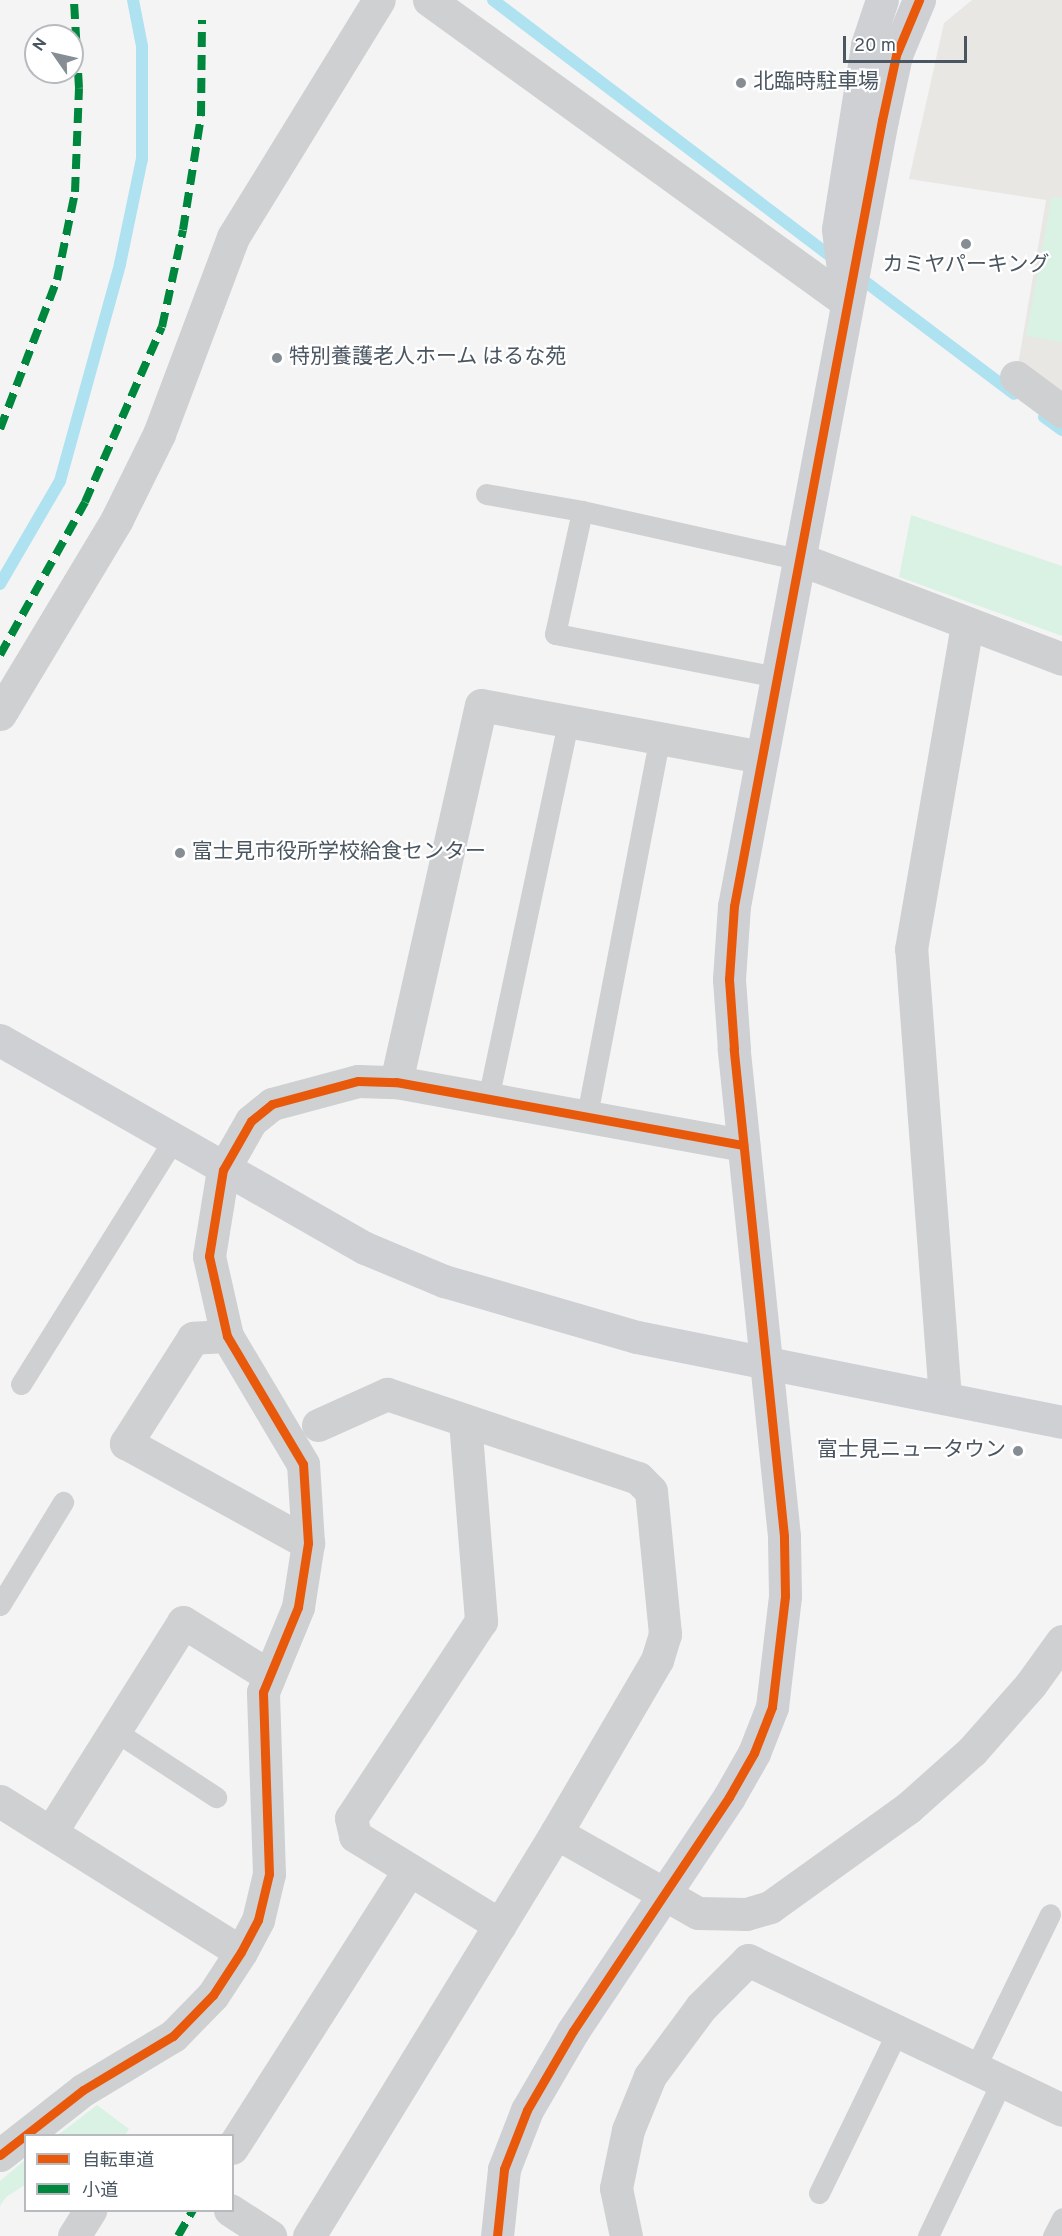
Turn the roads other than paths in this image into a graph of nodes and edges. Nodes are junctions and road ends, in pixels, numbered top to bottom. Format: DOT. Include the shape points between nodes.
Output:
graph roads {
  1 [pos="379,0"];
  2 [pos="429,0"];
  3 [pos="882,0"];
  4 [pos="919,0"];
  5 [pos="847,302"];
  6 [pos="1016,377"];
  7 [pos="1062,411"];
  8 [pos="486,494"];
  9 [pos="582,511"];
  10 [pos="802,560"];
  11 [pos="967,624"];
  12 [pos="1062,659"];
  13 [pos="777,677"];
  14 [pos="0,714"];
  15 [pos="568,722"];
  16 [pos="659,740"];
  17 [pos="761,757"];
  18 [pos="0,1040"];
  19 [pos="396,1082"];
  20 [pos="488,1099"];
  21 [pos="587,1115"];
  22 [pos="173,1141"];
  23 [pos="743,1145"];
  24 [pos="224,1170"];
  25 [pos="227,1336"];
  26 [pos="765,1365"];
  27 [pos="21,1384"];
  28 [pos="945,1398"];
  29 [pos="465,1421"];
  30 [pos="1062,1422"];
  31 [pos="318,1425"];
  32 [pos="63,1502"];
  33 [pos="308,1543"];
  34 [pos="0,1605"];
  35 [pos="1062,1641"];
  36 [pos="268,1675"];
  37 [pos="115,1731"];
  38 [pos="216,1797"];
  39 [pos="0,1801"];
  40 [pos="51,1832"];
  41 [pos="556,1833"];
  42 [pos="409,1870"];
  43 [pos="666,1897"];
  44 [pos="746,1914"];
  45 [pos="1050,1914"];
  46 [pos="500,1924"];
  47 [pos="241,1952"];
  48 [pos="748,1960"];
  49 [pos="898,2030"];
  50 [pos="989,2074"];
  51 [pos="1062,2110"];
  52 [pos="27,2134"];
  53 [pos="24,2136"];
  54 [pos="234,2145"];
  55 [pos="0,2155"];
  56 [pos="819,2193"];
  57 [pos="89,2212"];
  58 [pos="232,2212"];
  59 [pos="1062,2218"];
  60 [pos="74,2236"];
  61 [pos="270,2236"];
  62 [pos="309,2236"];
  63 [pos="497,2236"];
  64 [pos="626,2236"];
  65 [pos="928,2236"];
  66 [pos="1053,2236"];
  1 -- 14 [label="street" via="233,237 159,434 138,477"];
  2 -- 5 [label="street"];
  3 -- 5 [label="street" via="867,45 838,229"];
  4 -- 5 [label="street" via="896,55"];
  5 -- 10 [label="street"];
  6 -- 7 [label="street"];
  8 -- 9 [label="lane"];
  9 -- 10 [label="lane"];
  9 -- 13 [label="lane" via="555,634"];
  10 -- 11 [label="street"];
  10 -- 13 [label="street"];
  11 -- 12 [label="street"];
  11 -- 28 [label="street" via="911,949"];
  13 -- 17 [label="street"];
  15 -- 16 [label="street"];
  15 -- 19 [label="street" via="481,705"];
  15 -- 20 [label="lane"];
  16 -- 17 [label="street"];
  16 -- 21 [label="lane"];
  17 -- 23 [label="street" via="734,906 729,978"];
  18 -- 22 [label="street"];
  19 -- 20 [label="street"];
  19 -- 24 [label="street" via="358,1081 272,1104 252,1121"];
  20 -- 21 [label="street"];
  21 -- 23 [label="street"];
  22 -- 24 [label="street"];
  22 -- 27 [label="lane"];
  23 -- 26 [label="street"];
  24 -- 25 [label="street" via="210,1256"];
  24 -- 26 [label="street" via="365,1248 444,1281 636,1337"];
  25 -- 33 [label="street" via="303,1464"];
  25 -- 33 [label="street" via="193,1338 126,1443"];
  26 -- 28 [label="street"];
  26 -- 43 [label="street" via="784,1536 786,1596 772,1707 744,1770"];
  28 -- 30 [label="street"];
  29 -- 31 [label="street" via="387,1394"];
  29 -- 41 [label="street" via="639,1478 651,1491 664,1634 657,1660"];
  29 -- 42 [label="street" via="481,1621 351,1818 354,1836"];
  32 -- 34 [label="lane"];
  33 -- 36 [label="street" via="298,1607"];
  35 -- 44 [label="street" via="1031,1684 972,1751 908,1808 770,1907"];
  36 -- 37 [label="street" via="183,1622"];
  36 -- 47 [label="street" via="263,1692 269,1874 258,1920"];
  37 -- 38 [label="lane"];
  37 -- 40 [label="street"];
  39 -- 40 [label="street"];
  40 -- 47 [label="street"];
  41 -- 43 [label="street"];
  41 -- 46 [label="street"];
  42 -- 46 [label="street"];
  42 -- 54 [label="street"];
  43 -- 44 [label="street" via="698,1913"];
  43 -- 63 [label="street" via="573,2031 527,2110 504,2169"];
  44 -- 48 [label="street"];
  45 -- 50 [label="lane"];
  46 -- 62 [label="street"];
  47 -- 52 [label="street" via="213,1995 173,2036 83,2091"];
  48 -- 49 [label="street"];
  48 -- 64 [label="street" via="701,2007 650,2076 628,2130 616,2188"];
  49 -- 50 [label="street"];
  49 -- 56 [label="lane"];
  50 -- 51 [label="street"];
  50 -- 65 [label="lane"];
  53 -- 55 [label="street"];
  57 -- 60 [label="street"];
  58 -- 61 [label="street"];
  59 -- 66 [label="lane"];
}
